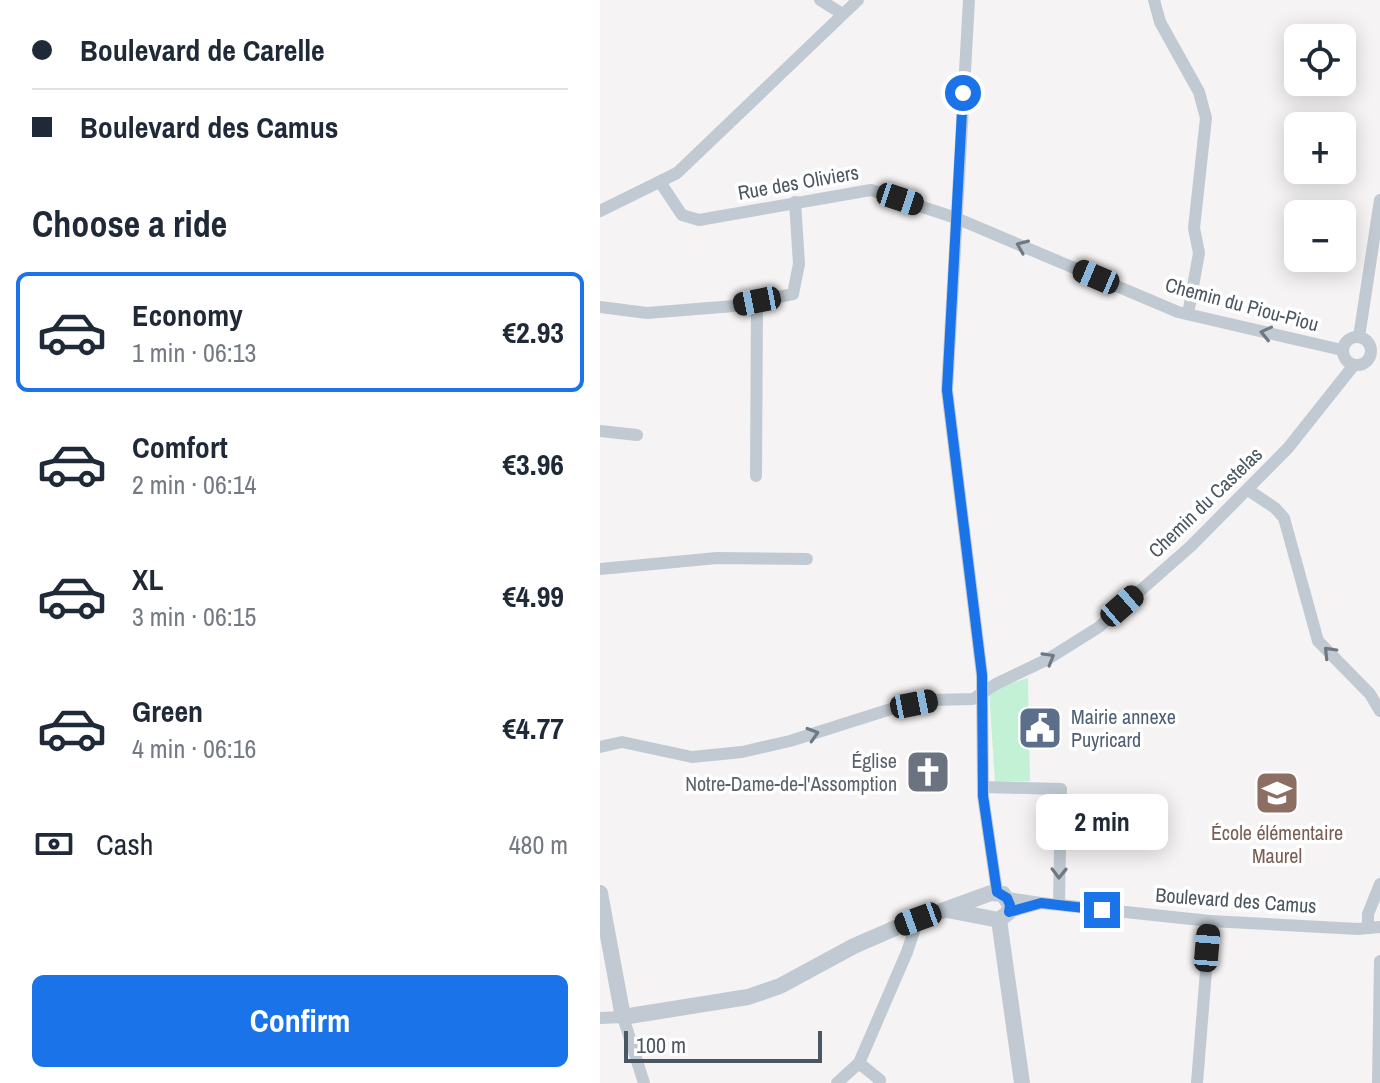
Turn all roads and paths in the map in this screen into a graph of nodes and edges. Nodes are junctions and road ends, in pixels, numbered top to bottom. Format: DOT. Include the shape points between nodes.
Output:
graph roads {
  1 [pos="820,0"];
  2 [pos="858,0"];
  3 [pos="969,0"];
  4 [pos="1154,0"];
  5 [pos="841,13"];
  6 [pos="660,182"];
  7 [pos="1380,200"];
  8 [pos="795,202"];
  9 [pos="600,211"];
  10 [pos="956,218"];
  11 [pos="757,301"];
  12 [pos="600,307"];
  13 [pos="1188,314"];
  14 [pos="1359,337"];
  15 [pos="1342,350"];
  16 [pos="1375,354"];
  17 [pos="1354,365"];
  18 [pos="600,431"];
  19 [pos="637,435"];
  20 [pos="756,476"];
  21 [pos="1248,490"];
  22 [pos="807,559"];
  23 [pos="600,569"];
  24 [pos="980,694"];
  25 [pos="1380,711"];
  26 [pos="600,747"];
  27 [pos="983,787"];
  28 [pos="1380,884"];
  29 [pos="600,893"];
  30 [pos="1059,904"];
  31 [pos="998,906"];
  32 [pos="918,919"];
  33 [pos="1210,921"];
  34 [pos="1374,928"];
  35 [pos="1380,961"];
  36 [pos="623,1017"];
  37 [pos="600,1018"];
  38 [pos="859,1063"];
  39 [pos="644,1083"];
  40 [pos="837,1083"];
  41 [pos="879,1083"];
  42 [pos="1022,1083"];
  43 [pos="1197,1083"];
  44 [pos="1378,1083"];
  1 -- 5 [label="street"];
  2 -- 5 [label="street"];
  3 -- 10 [label="street"];
  4 -- 13 [label="street" via="1160,22 1199,92 1206,118 1194,228 1199,253"];
  5 -- 6 [label="street" via="710,143"];
  6 -- 8 [label="street, Rue des Oliviers" via="682,215 699,220"];
  6 -- 9 [label="street"];
  7 -- 14 [label="street"];
  8 -- 10 [label="street, Rue des Oliviers" via="871,190"];
  8 -- 11 [label="street" via="799,264 793,294"];
  13 -- 10 [label="street, Chemin du Piou-Piou, one-way"];
  10 -- 24 [label="street" via="947,390 982,675"];
  11 -- 12 [label="street" via="647,313"];
  11 -- 20 [label="street"];
  15 -- 13 [label="street, Chemin du Piou-Piou, one-way"];
  14 -- 15 [label="street" via="1346,341"];
  14 -- 16 [label="street"];
  15 -- 17 [label="street"];
  16 -- 17 [label="street"];
  17 -- 21 [label="street, Chemin du Castelas"];
  18 -- 19 [label="street"];
  24 -- 21 [label="street, Chemin du Castelas, one-way" via="1099,627"];
  25 -- 21 [label="street, one-way" via="1318,641 1284,518"];
  22 -- 23 [label="street" via="717,558"];
  26 -- 24 [label="street, Chemin du Castelas, one-way" via="622,742 692,757 742,752 894,708"];
  24 -- 27 [label="street"];
  27 -- 30 [label="street, one-way" via="1061,789"];
  27 -- 31 [label="street"];
  28 -- 34 [label="street" via="1368,914"];
  29 -- 36 [label="street"];
  30 -- 31 [label="street, Boulevard des Camus"];
  30 -- 33 [label="street, Boulevard des Camus"];
  31 -- 32 [label="street" via="968,900"];
  31 -- 42 [label="street"];
  32 -- 36 [label="street" via="748,997"];
  32 -- 38 [label="street"];
  33 -- 34 [label="street, Boulevard des Camus"];
  33 -- 43 [label="street"];
  35 -- 44 [label="street"];
  36 -- 37 [label="street"];
  36 -- 39 [label="street"];
  38 -- 40 [label="street"];
  38 -- 41 [label="street"];
}
